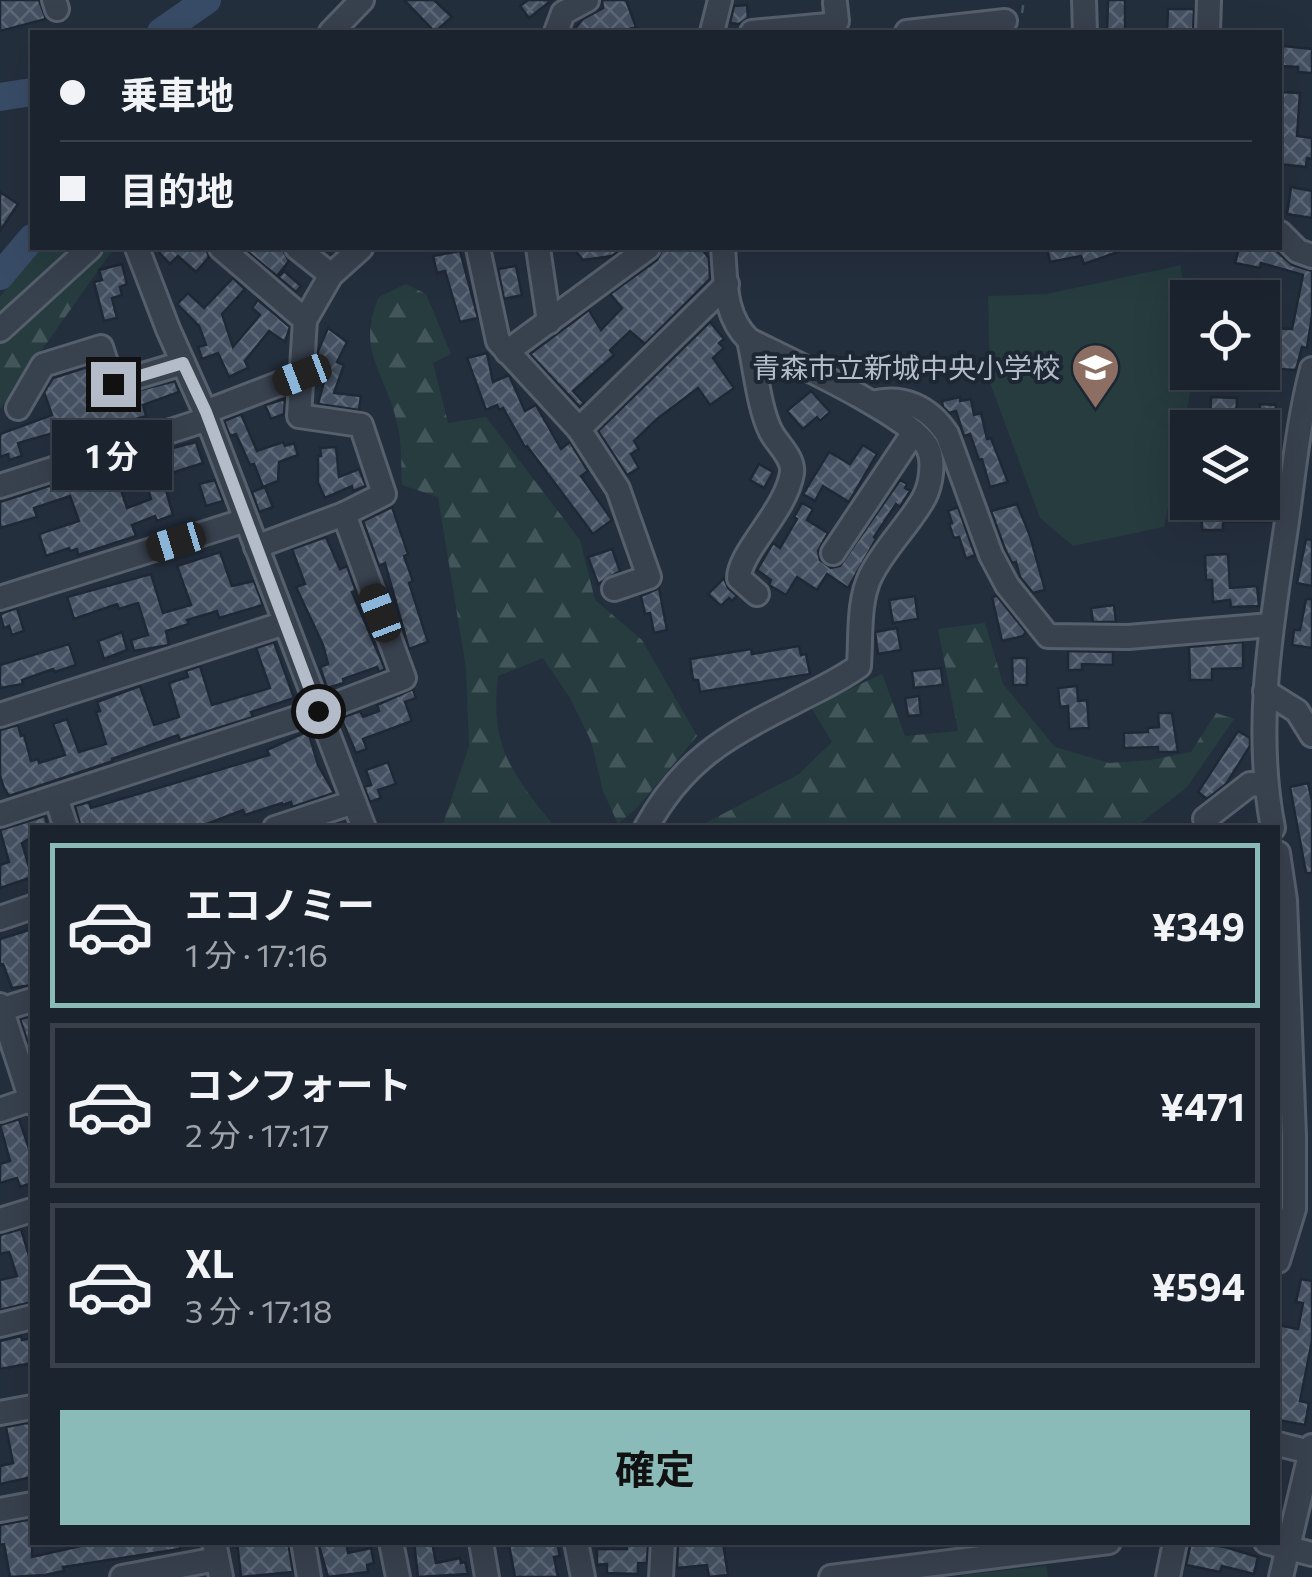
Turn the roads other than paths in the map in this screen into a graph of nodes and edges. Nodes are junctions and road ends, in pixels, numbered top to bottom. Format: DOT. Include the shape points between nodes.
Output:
graph roads {
  1 [pos="362,0"];
  2 [pos="587,0"];
  3 [pos="720,0"];
  4 [pos="1084,0"];
  5 [pos="1210,0"];
  6 [pos="835,2"];
  7 [pos="558,15"];
  8 [pos="1005,18"];
  9 [pos="333,30"];
  10 [pos="712,30"];
  11 [pos="771,30"];
  12 [pos="922,30"];
  13 [pos="1085,30"];
  14 [pos="1208,30"];
  15 [pos="1282,235"];
  16 [pos="88,250"];
  17 [pos="138,250"];
  18 [pos="223,250"];
  19 [pos="300,250"];
  20 [pos="359,250"];
  21 [pos="478,250"];
  22 [pos="538,250"];
  23 [pos="645,250"];
  24 [pos="723,250"];
  25 [pos="1312,256"];
  26 [pos="331,275"];
  27 [pos="726,284"];
  28 [pos="305,320"];
  29 [pos="549,322"];
  30 [pos="0,330"];
  31 [pos="749,340"];
  32 [pos="507,352"];
  33 [pos="183,363"];
  34 [pos="1312,368"];
  35 [pos="302,375"];
  36 [pos="872,403"];
  37 [pos="18,408"];
  38 [pos="207,416"];
  39 [pos="579,429"];
  40 [pos="914,432"];
  41 [pos="0,486"];
  42 [pos="344,514"];
  43 [pos="246,520"];
  44 [pos="256,547"];
  45 [pos="833,553"];
  46 [pos="614,590"];
  47 [pos="757,594"];
  48 [pos="0,598"];
  49 [pos="285,623"];
  50 [pos="1272,626"];
  51 [pos="1265,691"];
  52 [pos="1304,709"];
  53 [pos="318,711"];
  54 [pos="0,715"];
  55 [pos="1312,734"];
  56 [pos="1265,786"];
  57 [pos="56,797"];
  58 [pos="354,802"];
  59 [pos="0,814"];
  60 [pos="1206,819"];
  61 [pos="65,825"];
  62 [pos="284,825"];
  63 [pos="363,825"];
  64 [pos="648,825"];
  65 [pos="1272,825"];
  66 [pos="1281,901"];
  67 [pos="30,907"];
  68 [pos="0,918"];
  69 [pos="30,1000"];
  70 [pos="1282,1005"];
  71 [pos="0,1008"];
  72 [pos="30,1095"];
  73 [pos="30,1102"];
  74 [pos="0,1110"];
  75 [pos="1286,1137"];
  76 [pos="30,1211"];
  77 [pos="0,1220"];
  78 [pos="1280,1251"];
  79 [pos="30,1318"];
  80 [pos="0,1325"];
  81 [pos="30,1407"];
  82 [pos="0,1413"];
  83 [pos="1280,1444"];
  84 [pos="1311,1449"];
  85 [pos="30,1504"];
  86 [pos="0,1510"];
  87 [pos="1280,1537"];
  88 [pos="304,1545"];
  89 [pos="392,1545"];
  90 [pos="481,1545"];
  91 [pos="577,1545"];
  92 [pos="663,1545"];
  93 [pos="1078,1545"];
  94 [pos="1173,1545"];
  95 [pos="1277,1545"];
  96 [pos="1312,1554"];
  97 [pos="217,1559"];
  98 [pos="905,1562"];
  99 [pos="122,1577"];
  100 [pos="309,1577"];
  101 [pos="398,1577"];
  102 [pos="487,1577"];
  103 [pos="583,1577"];
  104 [pos="662,1577"];
  105 [pos="831,1577"];
  106 [pos="1168,1577"];
  107 [pos="1281,1577"];
  1 -- 9 [label="street"];
  2 -- 7 [label="street"];
  3 -- 10 [label="street"];
  4 -- 13 [label="street"];
  5 -- 14 [label="street"];
  6 -- 11 [label="street" via="836,20 828,24"];
  8 -- 12 [label="street"];
  15 -- 25 [label="street"];
  16 -- 30 [label="street"];
  17 -- 33 [label="street"];
  18 -- 28 [label="street"];
  19 -- 26 [label="street"];
  20 -- 26 [label="street"];
  21 -- 32 [label="street" via="498,341"];
  22 -- 29 [label="street"];
  23 -- 29 [label="street"];
  24 -- 27 [label="street"];
  26 -- 28 [label="street"];
  27 -- 31 [label="street" via="735,326"];
  27 -- 39 [label="street"];
  28 -- 35 [label="street"];
  29 -- 32 [label="street"];
  31 -- 36 [label="street"];
  31 -- 47 [label="street" via="769,430 792,464 773,520 739,568 739,578"];
  32 -- 39 [label="street"];
  33 -- 37 [label="street" via="113,384 101,348 42,366"];
  33 -- 38 [label="street"];
  34 -- 50 [label="street"];
  35 -- 38 [label="street"];
  35 -- 42 [label="street" via="299,416 361,425 384,494"];
  36 -- 40 [label="street"];
  36 -- 50 [label="street" via="919,405 937,418 991,555 1048,636"];
  38 -- 41 [label="street"];
  38 -- 43 [label="street"];
  39 -- 46 [label="street" via="618,490 649,577"];
  40 -- 45 [label="street"];
  40 -- 64 [label="street" via="928,448 931,479 865,590 859,666 708,750 663,797"];
  42 -- 44 [label="street"];
  42 -- 53 [label="street" via="404,678"];
  43 -- 44 [label="street"];
  43 -- 48 [label="street"];
  44 -- 49 [label="street"];
  49 -- 53 [label="street"];
  49 -- 54 [label="street"];
  50 -- 51 [label="street"];
  51 -- 52 [label="street"];
  51 -- 56 [label="street"];
  52 -- 55 [label="street"];
  53 -- 57 [label="street"];
  53 -- 58 [label="street"];
  56 -- 60 [label="street" via="1250,784"];
  56 -- 65 [label="street"];
  57 -- 59 [label="street"];
  57 -- 61 [label="street"];
  58 -- 62 [label="street"];
  58 -- 63 [label="street"];
  66 -- 70 [label="street"];
  67 -- 68 [label="street"];
  69 -- 71 [label="street"];
  70 -- 75 [label="street"];
  71 -- 72 [label="street"];
  73 -- 74 [label="street"];
  75 -- 78 [label="street" via="1294,1208"];
  76 -- 77 [label="street"];
  79 -- 80 [label="street"];
  81 -- 82 [label="street"];
  83 -- 84 [label="street"];
  84 -- 87 [label="street"];
  85 -- 86 [label="street"];
  88 -- 100 [label="street"];
  89 -- 101 [label="street"];
  90 -- 102 [label="street"];
  91 -- 103 [label="street"];
  92 -- 104 [label="street"];
  93 -- 98 [label="street"];
  94 -- 106 [label="street"];
  95 -- 96 [label="street"];
  95 -- 107 [label="street"];
  97 -- 99 [label="street"];
  98 -- 105 [label="street"];
}
